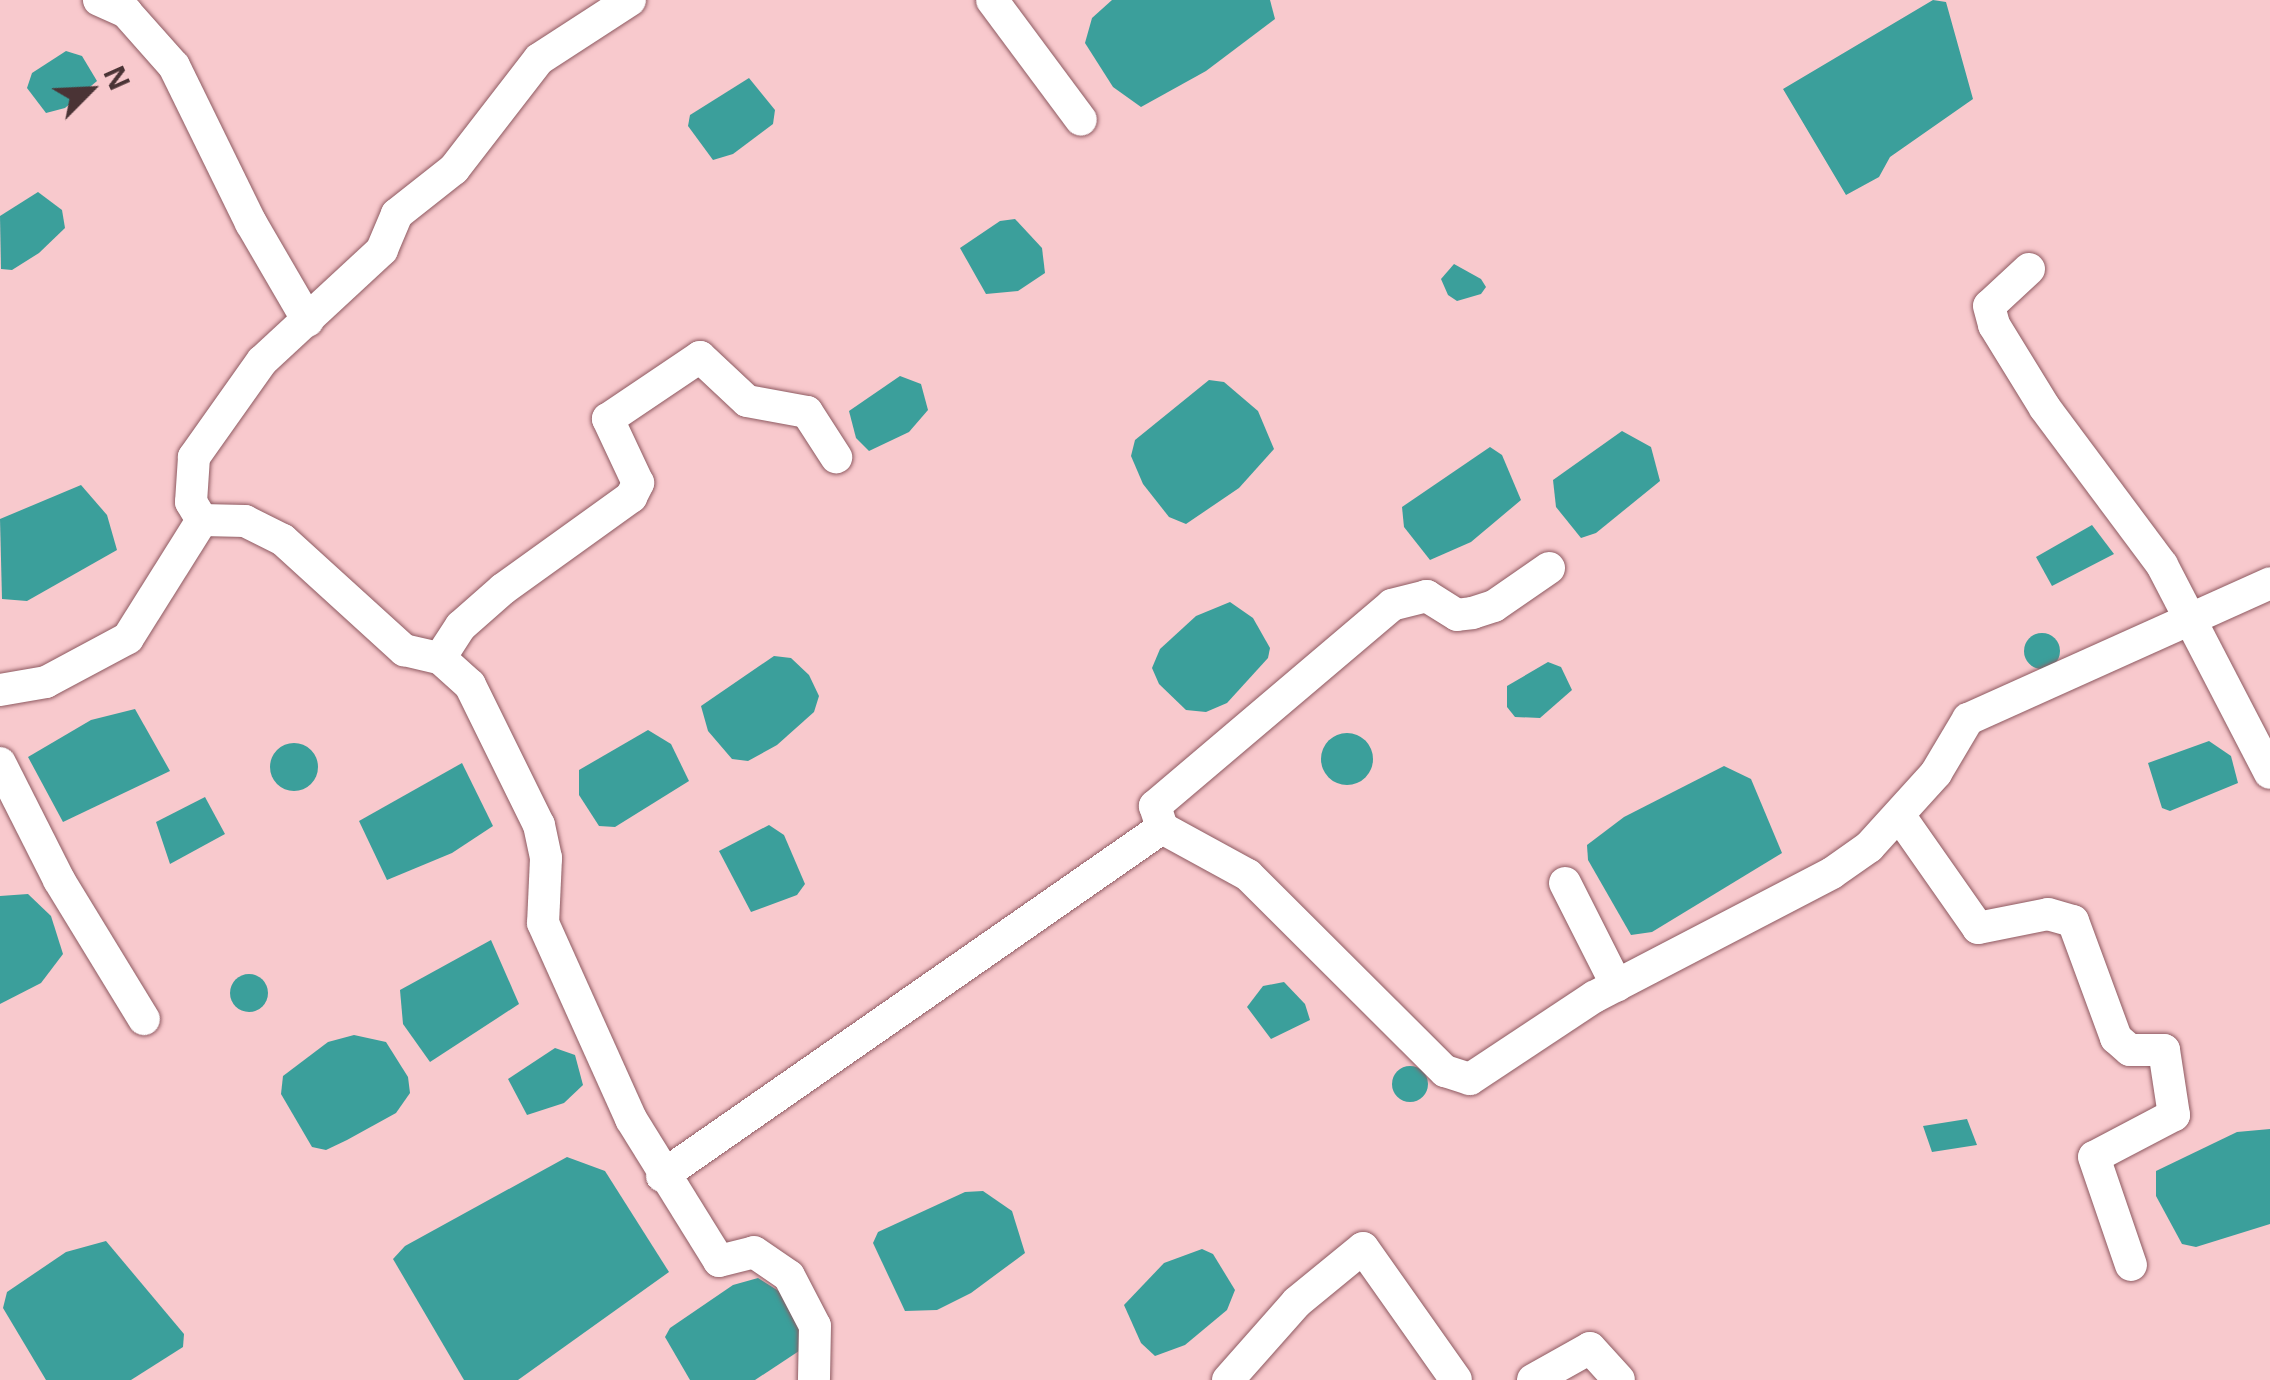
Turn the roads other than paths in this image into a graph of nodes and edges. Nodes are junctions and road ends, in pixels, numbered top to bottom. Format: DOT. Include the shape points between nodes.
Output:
graph roads {
  1 [pos="101,0"];
  2 [pos="630,0"];
  3 [pos="992,0"];
  4 [pos="1081,120"];
  5 [pos="2029,270"];
  6 [pos="308,321"];
  7 [pos="836,457"];
  8 [pos="202,520"];
  9 [pos="1549,568"];
  10 [pos="2270,583"];
  11 [pos="2191,620"];
  12 [pos="440,658"];
  13 [pos="0,690"];
  14 [pos="0,763"];
  15 [pos="2270,773"];
  16 [pos="1899,815"];
  17 [pos="1162,828"];
  18 [pos="1566,883"];
  19 [pos="1617,986"];
  20 [pos="144,1019"];
  21 [pos="662,1176"];
  22 [pos="2131,1265"];
  23 [pos="814,1380"];
  24 [pos="1228,1380"];
  25 [pos="1456,1380"];
  26 [pos="1533,1380"];
  27 [pos="1619,1380"];
  1 -- 6 [label="street" via="126,12 174,66"];
  2 -- 6 [label="street" via="539,59 454,169 397,214 382,250"];
  3 -- 4 [label="street"];
  5 -- 11 [label="street" via="1989,306 1994,326 2052,419 2162,565"];
  6 -- 8 [label="street" via="262,362 194,457 191,502"];
  7 -- 12 [label="street" via="807,412 747,401 700,357 608,419 636,491 504,588 461,626"];
  8 -- 12 [label="street" via="245,521 283,540 404,650"];
  8 -- 13 [label="street" via="128,638 46,682"];
  9 -- 17 [label="street" via="1472,613 1457,615 1427,596 1392,605 1164,796 1155,806"];
  10 -- 11 [label="street"];
  11 -- 15 [label="street"];
  11 -- 16 [label="street" via="1968,719 1936,773"];
  12 -- 21 [label="street" via="470,686 513,764 546,858 540,907 552,950"];
  14 -- 20 [label="street" via="59,880"];
  16 -- 19 [label="street" via="1832,873"];
  16 -- 22 [label="street" via="1978,928 2048,914 2073,921 2116,1038 2130,1050 2164,1050 2174,1115 2094,1157"];
  17 -- 19 [label="street" via="1248,875 1445,1071 1470,1078 1482,1073"];
  17 -- 21 [label="street"];
  18 -- 19 [label="street"];
  21 -- 23 [label="street" via="719,1261 754,1252 789,1276 815,1326"];
  24 -- 25 [label="street" via="1297,1302 1363,1248"];
  26 -- 27 [label="street" via="1590,1348"];
}
